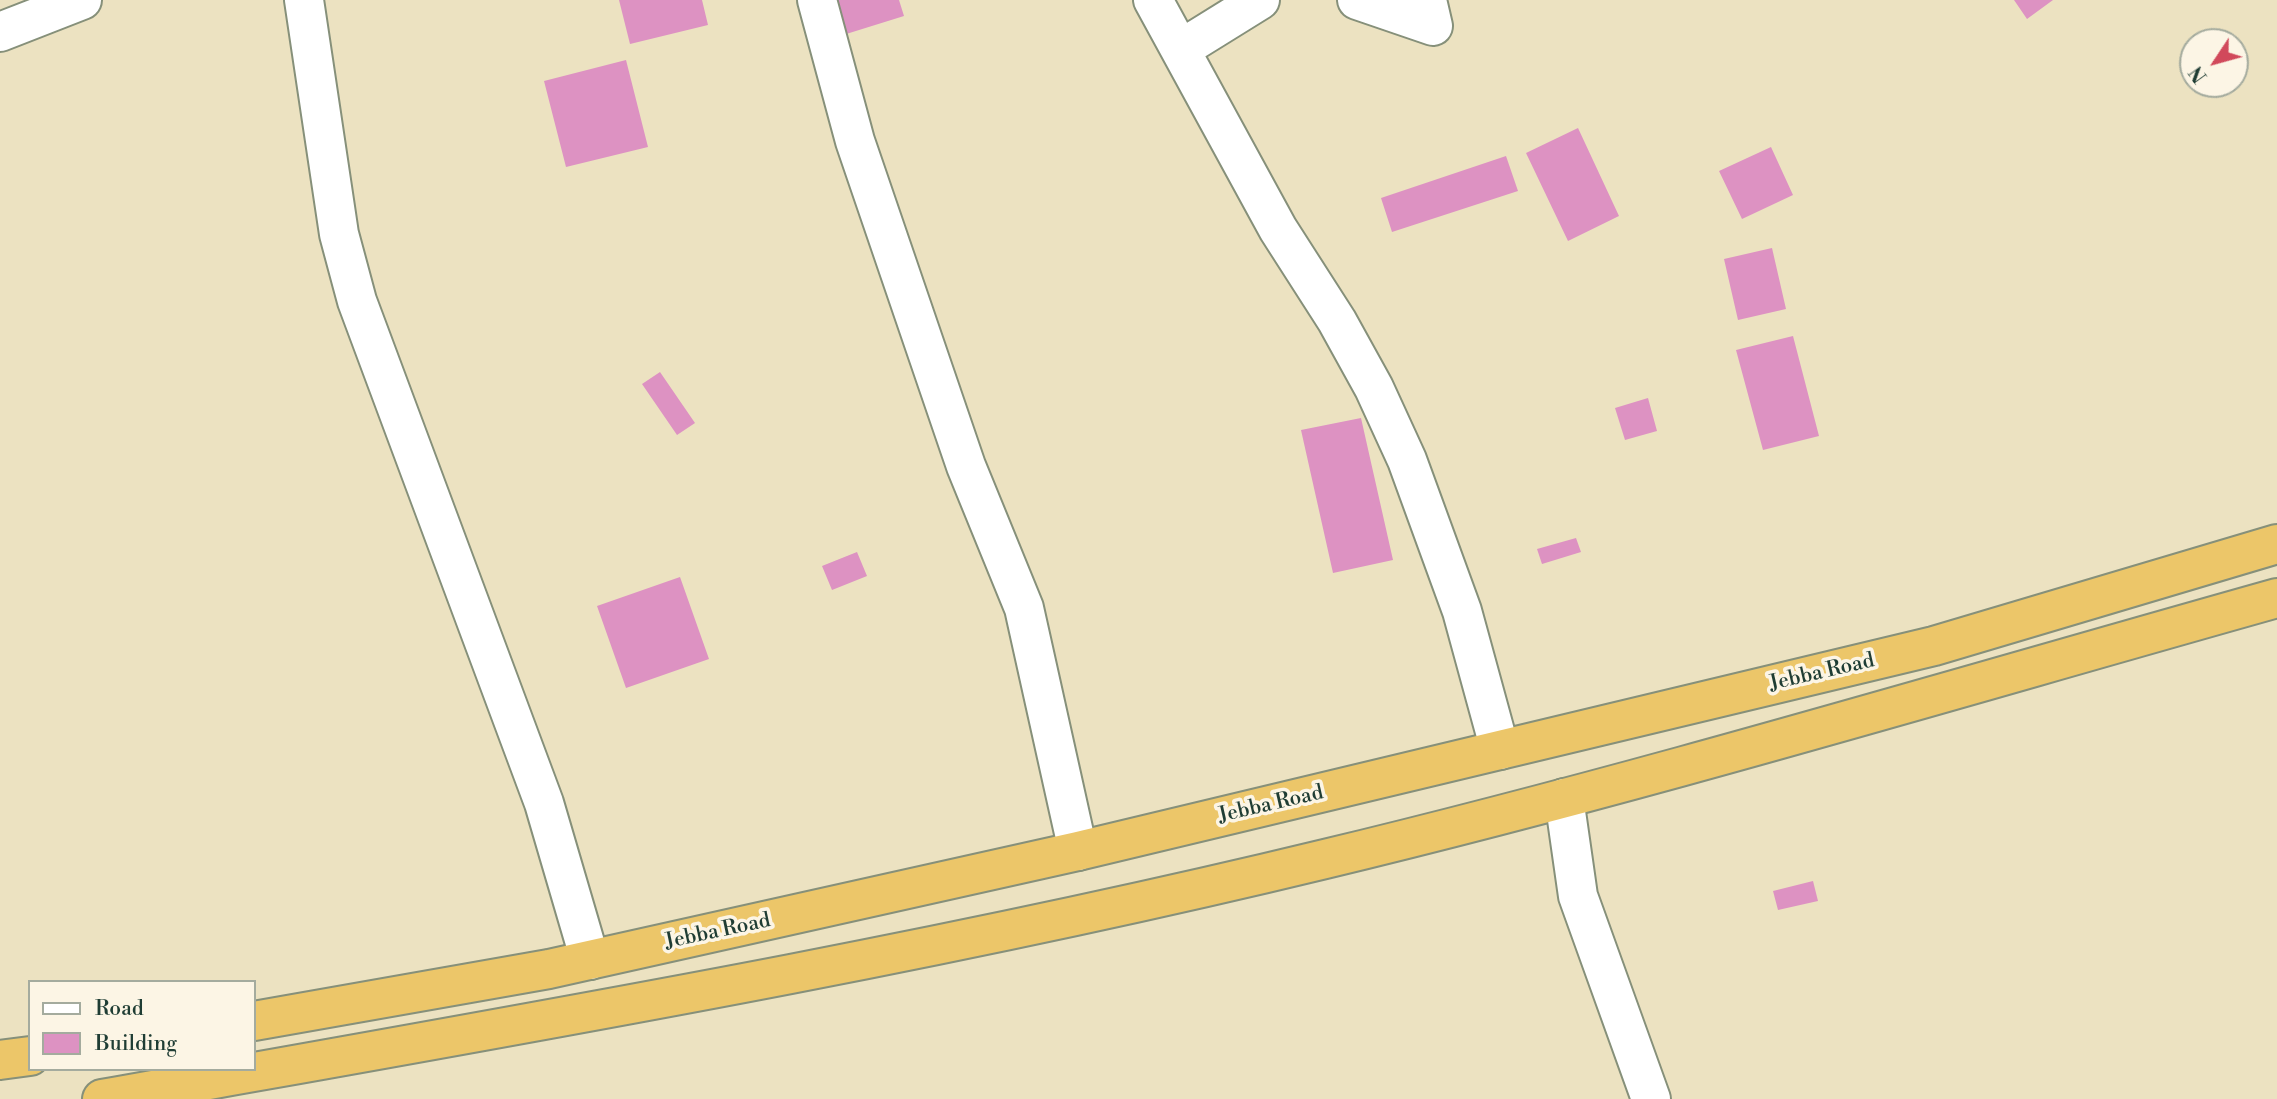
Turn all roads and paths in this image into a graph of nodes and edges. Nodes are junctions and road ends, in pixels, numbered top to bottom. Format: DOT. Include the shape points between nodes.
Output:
graph roads {
  1 [pos="82,0"];
  2 [pos="304,0"];
  3 [pos="817,0"];
  4 [pos="1153,0"];
  5 [pos="1260,0"];
  6 [pos="1357,0"];
  7 [pos="1427,0"];
  8 [pos="8,19"];
  9 [pos="1181,49"];
  10 [pos="2277,544"];
  11 [pos="2277,597"];
  12 [pos="1500,750"];
  13 [pos="1564,798"];
  14 [pos="1078,851"];
  15 [pos="590,960"];
  16 [pos="256,1021"];
  17 [pos="28,1056"];
  18 [pos="0,1060"];
  19 [pos="102,1099"];
  20 [pos="1651,1099"];
  1 -- 8 [label="street"];
  2 -- 15 [label="street" via="339,234 357,301 544,803"];
  3 -- 14 [label="street" via="855,141 966,466 1024,608"];
  4 -- 9 [label="street"];
  5 -- 9 [label="street"];
  6 -- 7 [label="street" via="1433,26"];
  9 -- 12 [label="street" via="1278,229 1374,388 1407,460 1462,611"];
  10 -- 12 [label="highway, Jebba Road" via="1934,646"];
  11 -- 13 [label="highway"];
  12 -- 14 [label="highway, Jebba Road"];
  13 -- 19 [label="highway" via="1324,859 1009,930 738,985"];
  13 -- 20 [label="street" via="1578,896"];
  14 -- 15 [label="highway, Jebba Road"];
  15 -- 16 [label="highway, Jebba Road"];
  17 -- 18 [label="highway"];
}
